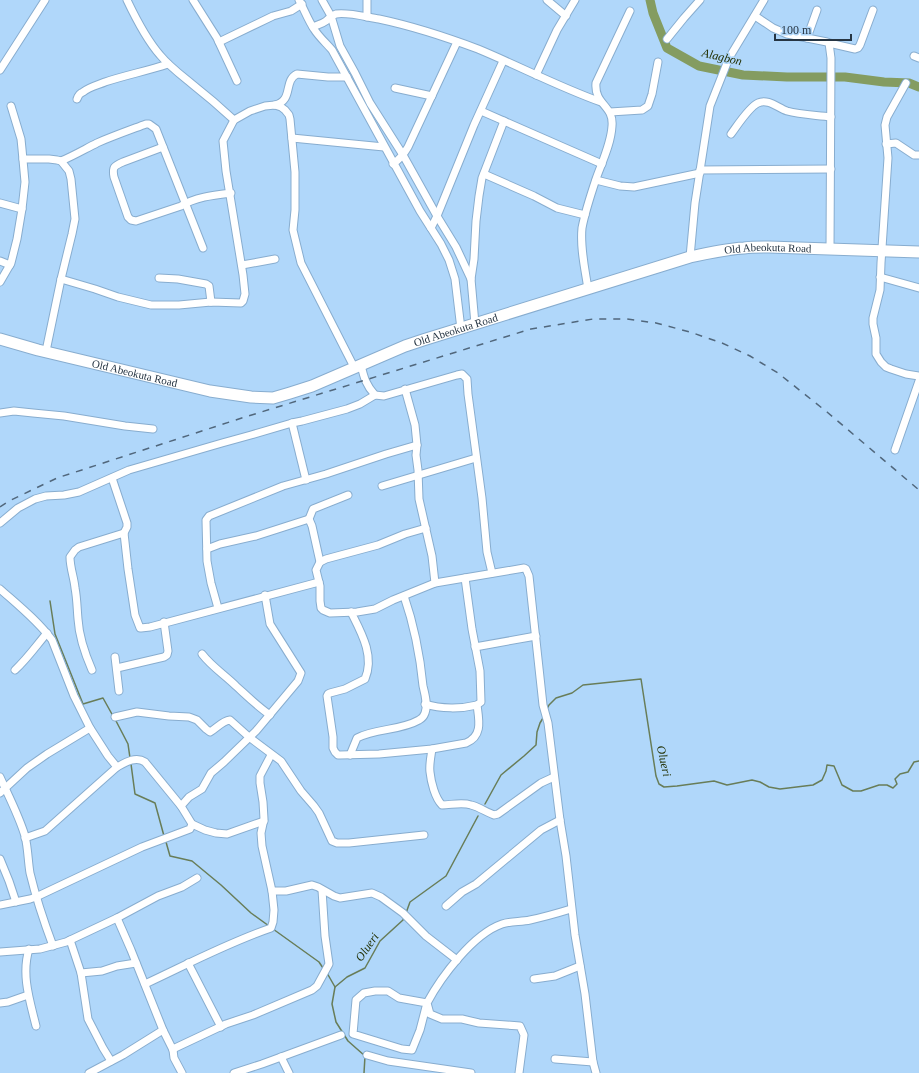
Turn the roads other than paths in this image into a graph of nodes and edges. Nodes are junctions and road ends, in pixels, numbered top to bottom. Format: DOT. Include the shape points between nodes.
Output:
graph roads {
  1 [pos="45,0"];
  2 [pos="127,0"];
  3 [pos="322,0"];
  4 [pos="368,0"];
  5 [pos="547,0"];
  6 [pos="575,0"];
  7 [pos="700,0"];
  8 [pos="764,0"];
  9 [pos="195,1"];
  10 [pos="300,2"];
  11 [pos="817,10"];
  12 [pos="873,10"];
  13 [pos="630,11"];
  14 [pos="331,16"];
  15 [pos="566,16"];
  16 [pos="755,16"];
  17 [pos="367,17"];
  18 [pos="313,27"];
  19 [pos="807,38"];
  20 [pos="667,39"];
  21 [pos="219,42"];
  22 [pos="457,42"];
  23 [pos="829,43"];
  24 [pos="340,46"];
  25 [pos="332,50"];
  26 [pos="503,61"];
  27 [pos="658,62"];
  28 [pos="168,64"];
  29 [pos="0,70"];
  30 [pos="536,75"];
  31 [pos="346,77"];
  32 [pos="237,81"];
  33 [pos="906,83"];
  34 [pos="395,88"];
  35 [pos="432,96"];
  36 [pos="77,99"];
  37 [pos="601,102"];
  38 [pos="275,105"];
  39 [pos="11,106"];
  40 [pos="481,111"];
  41 [pos="610,112"];
  42 [pos="831,117"];
  43 [pos="234,120"];
  44 [pos="504,121"];
  45 [pos="731,134"];
  46 [pos="292,138"];
  47 [pos="886,144"];
  48 [pos="163,146"];
  49 [pos="384,147"];
  50 [pos="403,155"];
  51 [pos="919,155"];
  52 [pos="23,159"];
  53 [pos="61,161"];
  54 [pos="393,164"];
  55 [pos="602,164"];
  56 [pos="831,169"];
  57 [pos="700,171"];
  58 [pos="484,174"];
  59 [pos="596,180"];
  60 [pos="230,193"];
  61 [pos="0,203"];
  62 [pos="186,203"];
  63 [pos="22,209"];
  64 [pos="437,216"];
  65 [pos="585,216"];
  66 [pos="430,228"];
  67 [pos="203,248"];
  68 [pos="830,248"];
  69 [pos="882,250"];
  70 [pos="919,252"];
  71 [pos="690,257"];
  72 [pos="275,260"];
  73 [pos="0,261"];
  74 [pos="10,265"];
  75 [pos="242,265"];
  76 [pos="880,277"];
  77 [pos="159,278"];
  78 [pos="61,279"];
  79 [pos="471,279"];
  80 [pos="0,282"];
  81 [pos="919,288"];
  82 [pos="588,289"];
  83 [pos="211,302"];
  84 [pos="475,324"];
  85 [pos="461,329"];
  86 [pos="0,340"];
  87 [pos="46,352"];
  88 [pos="358,366"];
  89 [pos="919,376"];
  90 [pos="919,381"];
  91 [pos="405,389"];
  92 [pos="375,396"];
  93 [pos="0,413"];
  94 [pos="292,422"];
  95 [pos="153,428"];
  96 [pos="417,446"];
  97 [pos="895,450"];
  98 [pos="476,458"];
  99 [pos="418,476"];
  100 [pos="112,478"];
  101 [pos="306,480"];
  102 [pos="382,486"];
  103 [pos="348,495"];
  104 [pos="309,519"];
  105 [pos="0,523"];
  106 [pos="426,528"];
  107 [pos="124,532"];
  108 [pos="207,549"];
  109 [pos="320,562"];
  110 [pos="492,572"];
  111 [pos="465,578"];
  112 [pos="319,582"];
  113 [pos="435,583"];
  114 [pos="0,589"];
  115 [pos="265,595"];
  116 [pos="404,596"];
  117 [pos="218,608"];
  118 [pos="351,612"];
  119 [pos="164,622"];
  120 [pos="47,633"];
  121 [pos="536,636"];
  122 [pos="475,647"];
  123 [pos="202,654"];
  124 [pos="115,657"];
  125 [pos="117,668"];
  126 [pos="15,670"];
  127 [pos="92,670"];
  128 [pos="119,691"];
  129 [pos="425,704"];
  130 [pos="477,705"];
  131 [pos="270,715"];
  132 [pos="115,717"];
  133 [pos="90,728"];
  134 [pos="249,738"];
  135 [pos="432,749"];
  136 [pos="271,755"];
  137 [pos="350,755"];
  138 [pos="117,767"];
  139 [pos="0,777"];
  140 [pos="554,777"];
  141 [pos="2,791"];
  142 [pos="180,806"];
  143 [pos="560,820"];
  144 [pos="264,821"];
  145 [pos="192,824"];
  146 [pos="424,834"];
  147 [pos="25,838"];
  148 [pos="0,859"];
  149 [pos="198,878"];
  150 [pos="322,890"];
  151 [pos="272,891"];
  152 [pos="36,897"];
  153 [pos="16,902"];
  154 [pos="0,905"];
  155 [pos="446,906"];
  156 [pos="572,909"];
  157 [pos="117,918"];
  158 [pos="70,940"];
  159 [pos="53,946"];
  160 [pos="29,950"];
  161 [pos="0,952"];
  162 [pos="457,960"];
  163 [pos="136,963"];
  164 [pos="188,963"];
  165 [pos="580,966"];
  166 [pos="82,973"];
  167 [pos="534,979"];
  168 [pos="145,984"];
  169 [pos="28,995"];
  170 [pos="0,1003"];
  171 [pos="427,1003"];
  172 [pos="36,1026"];
  173 [pos="221,1027"];
  174 [pos="163,1030"];
  175 [pos="341,1035"];
  176 [pos="173,1050"];
  177 [pos="367,1055"];
  178 [pos="281,1057"];
  179 [pos="555,1059"];
  180 [pos="111,1061"];
  181 [pos="593,1062"];
  182 [pos="89,1073"];
  183 [pos="182,1073"];
  184 [pos="234,1073"];
  185 [pos="289,1073"];
  186 [pos="471,1073"];
  187 [pos="519,1073"];
  188 [pos="596,1073"];
  1 -- 29 [label="street"];
  2 -- 28 [label="street" via="148,39"];
  3 -- 14 [label="street"];
  4 -- 17 [label="street"];
  5 -- 15 [label="street"];
  6 -- 15 [label="street"];
  7 -- 20 [label="street"];
  8 -- 16 [label="street"];
  9 -- 21 [label="street"];
  10 -- 18 [label="street"];
  10 -- 21 [label="street" via="290,11 273,16"];
  11 -- 19 [label="street"];
  12 -- 23 [label="street" via="858,48"];
  13 -- 37 [label="street" via="596,83 596,93"];
  14 -- 17 [label="street" via="342,14"];
  14 -- 18 [label="street"];
  14 -- 24 [label="street"];
  15 -- 30 [label="street"];
  16 -- 19 [label="street" via="787,34"];
  16 -- 57 [label="street" via="729,58 710,106"];
  17 -- 22 [label="street"];
  18 -- 25 [label="street"];
  19 -- 23 [label="street"];
  21 -- 32 [label="street"];
  22 -- 26 [label="street"];
  22 -- 35 [label="street"];
  23 -- 42 [label="street"];
  24 -- 25 [label="street"];
  24 -- 50 [label="street" via="370,104"];
  25 -- 31 [label="street"];
  26 -- 30 [label="street"];
  26 -- 40 [label="street"];
  27 -- 41 [label="street" via="648,106 642,110"];
  28 -- 36 [label="street" via="94,86 80,94"];
  28 -- 43 [label="street"];
  30 -- 37 [label="street"];
  31 -- 38 [label="street" via="294,75 283,102"];
  31 -- 49 [label="street"];
  33 -- 47 [label="street" via="886,122"];
  34 -- 35 [label="street"];
  35 -- 50 [label="street"];
  37 -- 41 [label="street"];
  38 -- 43 [label="street" via="250,110"];
  38 -- 46 [label="street" via="289,115"];
  39 -- 52 [label="street" via="21,139"];
  40 -- 44 [label="street"];
  40 -- 64 [label="street"];
  41 -- 55 [label="street" via="612,127"];
  42 -- 45 [label="street" via="787,111 770,102 760,102 746,114"];
  42 -- 56 [label="street"];
  43 -- 60 [label="street" via="223,141"];
  44 -- 55 [label="street"];
  44 -- 58 [label="street"];
  46 -- 49 [label="street"];
  46 -- 88 [label="street" via="296,193 293,230 301,263"];
  47 -- 51 [label="street" via="896,144 914,155"];
  47 -- 69 [label="street" via="888,158"];
  48 -- 53 [label="street" via="156,129 146,124 97,143"];
  48 -- 62 [label="street"];
  48 -- 62 [label="street" via="114,168 114,176 128,217 136,221"];
  49 -- 54 [label="street"];
  50 -- 54 [label="street"];
  50 -- 64 [label="street"];
  52 -- 53 [label="street"];
  52 -- 63 [label="street" via="25,182"];
  53 -- 78 [label="street" via="69,171 71,179 75,219"];
  54 -- 66 [label="street"];
  55 -- 59 [label="street"];
  56 -- 57 [label="street"];
  56 -- 68 [label="street"];
  57 -- 59 [label="street" via="634,187"];
  57 -- 71 [label="street"];
  58 -- 65 [label="street" via="557,208"];
  58 -- 79 [label="street" via="477,208"];
  59 -- 65 [label="street"];
  60 -- 62 [label="street"];
  60 -- 75 [label="street"];
  61 -- 63 [label="street"];
  62 -- 67 [label="street"];
  63 -- 74 [label="street"];
  64 -- 66 [label="street"];
  64 -- 79 [label="street"];
  65 -- 82 [label="street" via="582,243"];
  66 -- 85 [label="street" via="452,268"];
  68 -- 69 [label="highway, Old Abeokuta Road"];
  68 -- 71 [label="highway, Old Abeokuta Road" via="745,247"];
  69 -- 70 [label="highway, Old Abeokuta Road"];
  69 -- 76 [label="street"];
  71 -- 82 [label="highway, Old Abeokuta Road"];
  72 -- 75 [label="street"];
  73 -- 74 [label="street"];
  74 -- 80 [label="street"];
  75 -- 83 [label="street" via="245,294 243,301"];
  76 -- 81 [label="street"];
  76 -- 89 [label="street" via="880,290 873,318 876,354 886,367"];
  77 -- 83 [label="street" via="206,284 209,286"];
  78 -- 83 [label="street" via="151,305"];
  78 -- 87 [label="street"];
  79 -- 84 [label="street"];
  82 -- 84 [label="highway, Old Abeokuta Road"];
  84 -- 85 [label="highway, Old Abeokuta Road"];
  85 -- 88 [label="highway, Old Abeokuta Road" via="405,346"];
  86 -- 87 [label="highway, Old Abeokuta Road"];
  87 -- 88 [label="highway, Old Abeokuta Road" via="210,391 273,398 312,386"];
  88 -- 92 [label="street"];
  90 -- 97 [label="street"];
  91 -- 92 [label="street" via="384,396"];
  91 -- 96 [label="street" via="415,425"];
  91 -- 98 [label="street" via="462,374 467,379"];
  92 -- 94 [label="street" via="347,409"];
  93 -- 95 [label="street" via="14,411"];
  94 -- 100 [label="street" via="129,470"];
  94 -- 101 [label="street"];
  96 -- 99 [label="street"];
  96 -- 101 [label="street"];
  98 -- 99 [label="street"];
  98 -- 110 [label="street"];
  99 -- 102 [label="street"];
  99 -- 106 [label="street" via="419,499"];
  100 -- 105 [label="street" via="79,492 35,499 18,508"];
  100 -- 107 [label="street" via="127,523"];
  101 -- 108 [label="street" via="283,486 209,516 206,520"];
  103 -- 104 [label="street" via="313,509"];
  104 -- 108 [label="street"];
  104 -- 109 [label="street"];
  106 -- 109 [label="street"];
  106 -- 113 [label="street"];
  107 -- 119 [label="street" via="138,626 141,628"];
  107 -- 127 [label="street" via="79,547 70,557 80,633"];
  108 -- 117 [label="street" via="209,575"];
  109 -- 112 [label="street" via="316,570"];
  110 -- 111 [label="street"];
  110 -- 121 [label="street" via="526,569"];
  111 -- 113 [label="street"];
  111 -- 122 [label="street"];
  112 -- 115 [label="street"];
  112 -- 118 [label="street" via="323,610 330,613"];
  113 -- 116 [label="street"];
  114 -- 120 [label="street"];
  115 -- 117 [label="street"];
  115 -- 131 [label="street" via="270,624 301,673 298,681"];
  116 -- 118 [label="street" via="376,609"];
  116 -- 129 [label="street" via="420,662"];
  117 -- 119 [label="street"];
  118 -- 137 [label="street" via="364,637 368,673 365,679 327,696 333,748 338,755"];
  119 -- 125 [label="street" via="167,655"];
  120 -- 126 [label="street"];
  120 -- 133 [label="street"];
  121 -- 122 [label="street"];
  121 -- 140 [label="street" via="539,677 548,723"];
  122 -- 130 [label="street" via="481,686 481,702"];
  123 -- 131 [label="street" via="251,701"];
  124 -- 125 [label="street"];
  125 -- 128 [label="street"];
  129 -- 130 [label="street" via="456,707"];
  129 -- 137 [label="street" via="425,713 419,720 406,726 357,738"];
  130 -- 135 [label="street" via="478,727 471,741"];
  131 -- 134 [label="street"];
  132 -- 134 [label="street" via="137,712 189,717 197,720 210,732 224,721 230,720"];
  133 -- 138 [label="street"];
  133 -- 141 [label="street" via="27,768"];
  134 -- 136 [label="street"];
  134 -- 142 [label="street" via="208,776 202,789"];
  135 -- 137 [label="street"];
  135 -- 140 [label="street" via="430,771 438,800 442,805 470,804 494,815"];
  136 -- 144 [label="street" via="260,776"];
  136 -- 146 [label="street" via="281,761 319,813 332,841 349,843"];
  138 -- 142 [label="street" via="141,759"];
  138 -- 147 [label="street" via="45,831"];
  139 -- 141 [label="street"];
  140 -- 143 [label="street"];
  141 -- 147 [label="street" via="20,823"];
  142 -- 145 [label="street"];
  143 -- 155 [label="street" via="541,830"];
  143 -- 156 [label="street"];
  144 -- 145 [label="street" via="227,834"];
  144 -- 151 [label="street" via="261,832 262,846"];
  145 -- 152 [label="street" via="190,829 142,847"];
  147 -- 152 [label="street"];
  148 -- 153 [label="street"];
  149 -- 157 [label="street"];
  150 -- 151 [label="street" via="312,885"];
  150 -- 162 [label="street" via="340,898 372,893 381,897"];
  150 -- 173 [label="street" via="329,964 316,986 312,990"];
  151 -- 164 [label="street" via="274,910 271,928"];
  152 -- 153 [label="street"];
  152 -- 159 [label="street"];
  153 -- 154 [label="street"];
  156 -- 162 [label="street" via="491,929"];
  156 -- 165 [label="street"];
  157 -- 158 [label="street"];
  157 -- 163 [label="street"];
  158 -- 159 [label="street"];
  158 -- 166 [label="street"];
  159 -- 160 [label="street"];
  160 -- 161 [label="street"];
  160 -- 169 [label="street" via="25,966"];
  162 -- 171 [label="street"];
  163 -- 166 [label="street"];
  163 -- 168 [label="street"];
  164 -- 168 [label="street"];
  164 -- 173 [label="street"];
  165 -- 167 [label="street" via="555,976"];
  165 -- 181 [label="street"];
  166 -- 180 [label="street" via="88,1019"];
  168 -- 174 [label="street"];
  169 -- 170 [label="street"];
  169 -- 172 [label="street"];
  171 -- 171 [label="street" via="399,998 388,991 375,990 364,994 356,1000 353,1034 412,1050"];
  171 -- 187 [label="street" via="430,1014 442,1019 520,1026 524,1034"];
  173 -- 176 [label="street"];
  174 -- 176 [label="street"];
  174 -- 180 [label="street"];
  175 -- 178 [label="street"];
  176 -- 183 [label="street"];
  177 -- 186 [label="street" via="388,1061"];
  178 -- 184 [label="street"];
  178 -- 185 [label="street"];
  179 -- 181 [label="street"];
  180 -- 182 [label="street"];
  181 -- 188 [label="street"];
}
